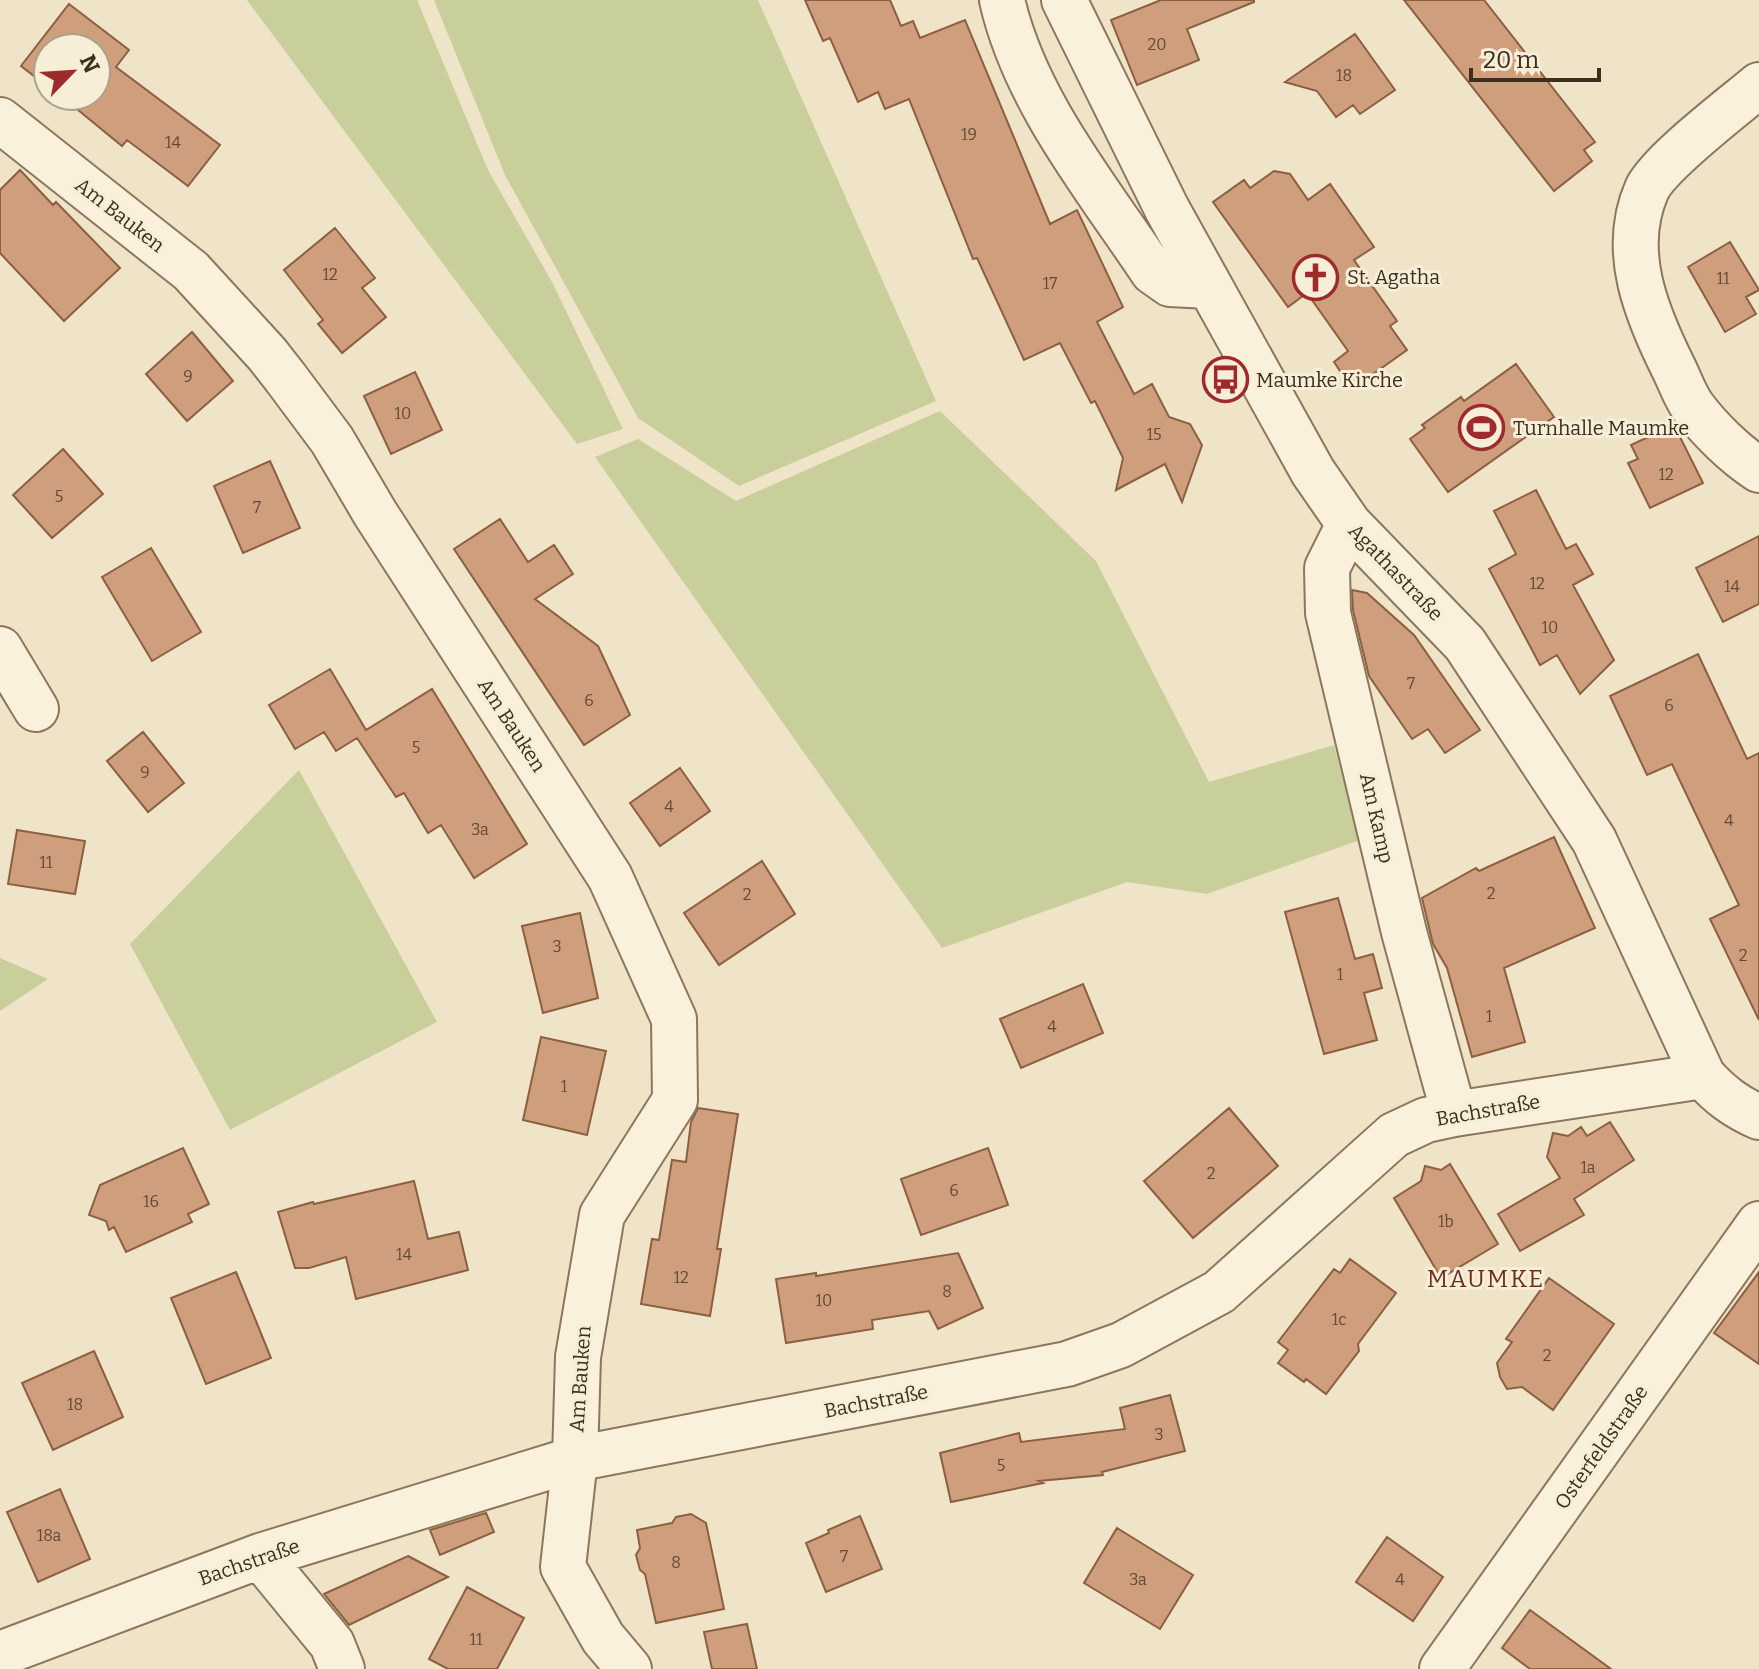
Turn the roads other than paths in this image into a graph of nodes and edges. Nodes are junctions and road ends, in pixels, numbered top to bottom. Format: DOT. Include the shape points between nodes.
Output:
graph roads {
  1 [pos="1002,0"];
  2 [pos="1064,0"];
  3 [pos="1759,85"];
  4 [pos="0,120"];
  5 [pos="1209,286"];
  6 [pos="1759,470"];
  7 [pos="1349,524"];
  8 [pos="0,649"];
  9 [pos="36,709"];
  10 [pos="1703,1076"];
  11 [pos="1454,1114"];
  12 [pos="1759,1117"];
  13 [pos="1759,1224"];
  14 [pos="575,1459"];
  15 [pos="260,1556"];
  16 [pos="0,1654"];
  17 [pos="342,1669"];
  18 [pos="629,1669"];
  19 [pos="1442,1669"];
  1 -- 5 [label="street" via="1027,72 1065,140 1153,272 1170,284"];
  2 -- 5 [label="street, Agathastraße"];
  3 -- 6 [label="street" via="1648,186 1637,221 1635,262 1652,326 1692,406"];
  4 -- 14 [label="street, Am Bauken" via="191,271 295,390 610,877 674,1019 675,1100 602,1215 578,1357"];
  5 -- 7 [label="street, Agathastraße" via="1313,472"];
  7 -- 10 [label="street, Agathastraße" via="1465,644 1594,840"];
  7 -- 11 [label="street, Am Kamp" via="1327,568 1328,613 1404,932"];
  8 -- 9 [label="street"];
  10 -- 11 [label="street, Bachstraße"];
  10 -- 12 [label="street, Agathastraße" via="1719,1094"];
  11 -- 14 [label="street, Bachstraße" via="1394,1135 1219,1292 1121,1345 1067,1364"];
  13 -- 19 [label="street, Osterfeldstraße"];
  14 -- 15 [label="street, Bachstraße"];
  14 -- 18 [label="street, Am Bauken" via="563,1567 603,1638"];
  15 -- 16 [label="street, Bachstraße"];
  15 -- 17 [label="street" via="332,1644"];
}
